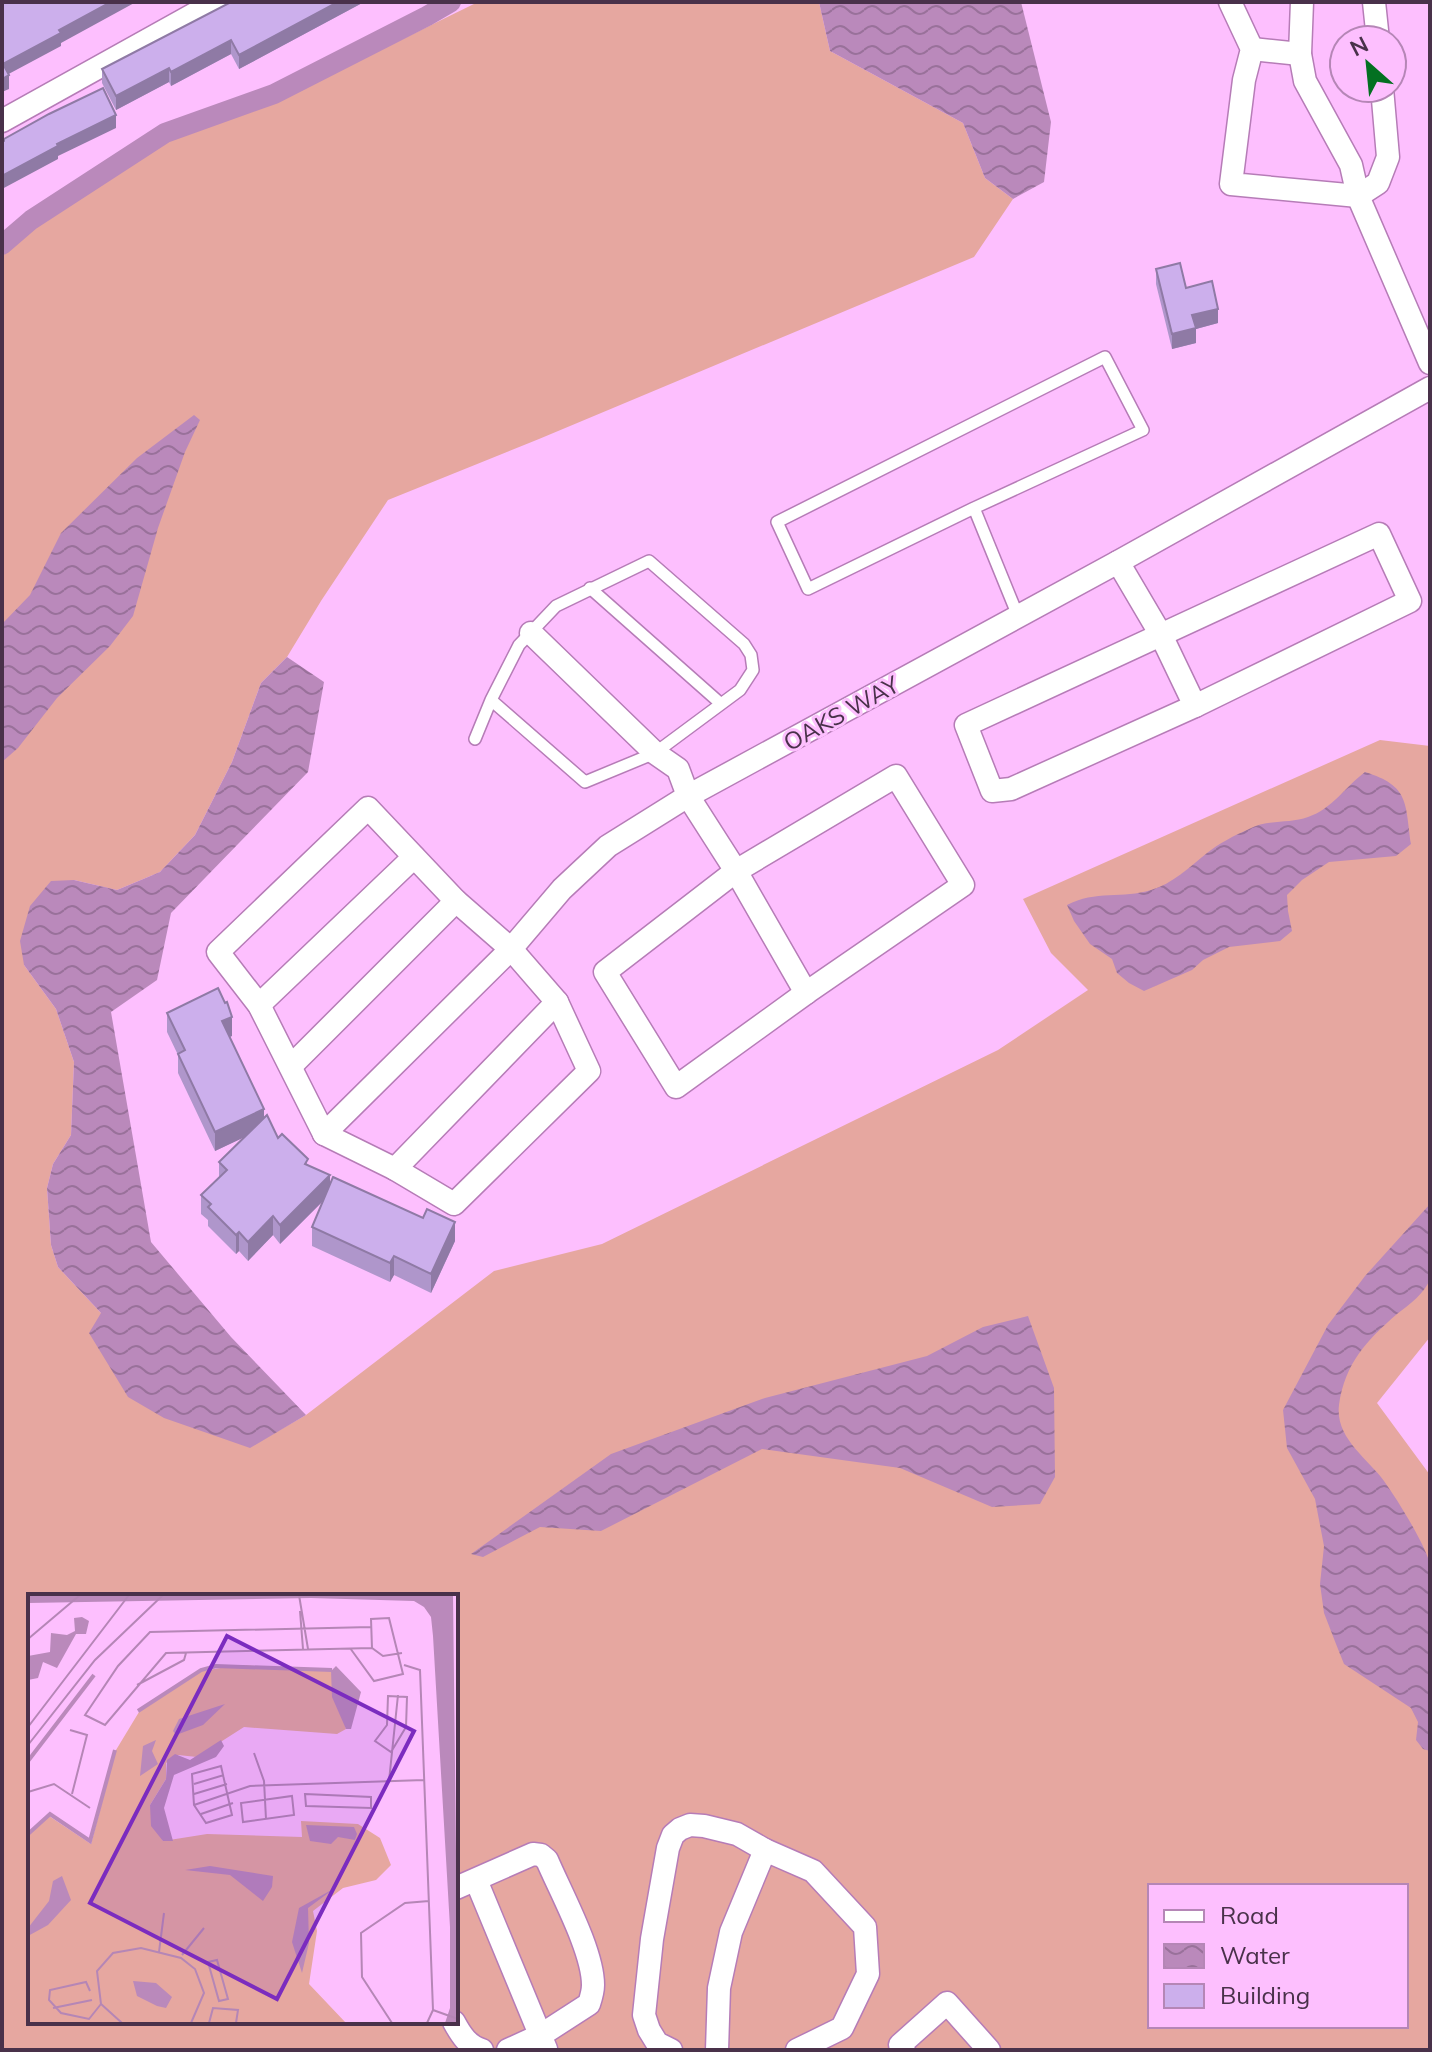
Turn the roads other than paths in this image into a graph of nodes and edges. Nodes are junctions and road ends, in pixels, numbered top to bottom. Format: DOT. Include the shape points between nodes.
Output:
graph roads {
  1 [pos="216,2"];
  2 [pos="1230,2"];
  3 [pos="1302,2"];
  4 [pos="1374,2"];
  5 [pos="1376,24"];
  6 [pos="1252,49"];
  7 [pos="1300,54"];
  8 [pos="1383,104"];
  9 [pos="2,121"];
  10 [pos="1358,196"];
  11 [pos="1430,363"];
  12 [pos="1430,388"];
  13 [pos="974,508"];
  14 [pos="1118,562"];
  15 [pos="590,588"];
  16 [pos="1018,616"];
  17 [pos="531,633"];
  18 [pos="1161,635"];
  19 [pos="491,700"];
  20 [pos="720,703"];
  21 [pos="1195,706"];
  22 [pos="475,739"];
  23 [pos="655,753"];
  24 [pos="688,796"];
  25 [pos="414,857"];
  26 [pos="736,871"];
  27 [pos="456,901"];
  28 [pos="511,949"];
  29 [pos="806,993"];
  30 [pos="557,1002"];
  31 [pos="259,1005"];
  32 [pos="291,1066"];
  33 [pos="324,1134"];
  34 [pos="395,1169"];
  35 [pos="765,1850"];
  36 [pos="466,1884"];
  37 [pos="455,2024"];
  38 [pos="544,2043"];
  39 [pos="482,2050"];
  40 [pos="508,2050"];
  41 [pos="671,2050"];
  42 [pos="717,2050"];
  43 [pos="797,2050"];
  44 [pos="904,2050"];
  45 [pos="989,2050"];
  1 -- 9 [label="street"];
  2 -- 6 [label="street"];
  3 -- 7 [label="street"];
  4 -- 5 [label="street"];
  6 -- 7 [label="street"];
  6 -- 10 [label="street" via="1231,184"];
  7 -- 10 [label="street" via="1305,81 1351,165"];
  8 -- 10 [label="street" via="1388,157 1378,183"];
  10 -- 11 [label="street"];
  12 -- 14 [label="street, OAKS WAY"];
  13 -- 13 [label="lane" via="1143,430 1105,357 777,522 808,589"];
  13 -- 16 [label="lane"];
  14 -- 16 [label="street, OAKS WAY"];
  14 -- 18 [label="street"];
  15 -- 17 [label="lane" via="556,606"];
  15 -- 20 [label="lane"];
  15 -- 20 [label="lane" via="649,561 744,644 753,670 740,690"];
  16 -- 24 [label="street, OAKS WAY"];
  17 -- 19 [label="lane" via="519,645"];
  17 -- 23 [label="street"];
  18 -- 21 [label="street"];
  18 -- 21 [label="street" via="966,725 992,791 1011,789"];
  18 -- 21 [label="street" via="1379,534 1410,601"];
  19 -- 22 [label="lane"];
  19 -- 23 [label="lane" via="585,782"];
  20 -- 23 [label="lane"];
  23 -- 24 [label="street" via="678,769"];
  24 -- 26 [label="street"];
  24 -- 28 [label="street, OAKS WAY" via="608,846 562,889"];
  25 -- 27 [label="street"];
  25 -- 31 [label="street"];
  25 -- 31 [label="street" via="368,808 218,952"];
  26 -- 29 [label="street"];
  26 -- 29 [label="street" via="605,972 676,1087"];
  26 -- 29 [label="street" via="896,776 963,885"];
  27 -- 28 [label="street"];
  27 -- 32 [label="street"];
  28 -- 30 [label="street"];
  28 -- 33 [label="street, OAKS WAY"];
  30 -- 34 [label="street"];
  30 -- 34 [label="street" via="589,1071 454,1204"];
  31 -- 32 [label="street"];
  32 -- 33 [label="street"];
  33 -- 34 [label="street"];
  35 -- 41 [label="street" via="737,1834 704,1826 690,1825 673,1835 652,1939 644,2015 657,2043"];
  35 -- 42 [label="street" via="731,1932 719,1988"];
  35 -- 43 [label="street" via="813,1871 865,1927 868,1974 842,2028"];
  36 -- 38 [label="street"];
  36 -- 38 [label="street" via="533,1854 547,1860 585,1949 593,1988 589,2004"];
  37 -- 39 [label="street"];
  38 -- 40 [label="street"];
  44 -- 45 [label="street" via="900,2045 947,2003"];
}
